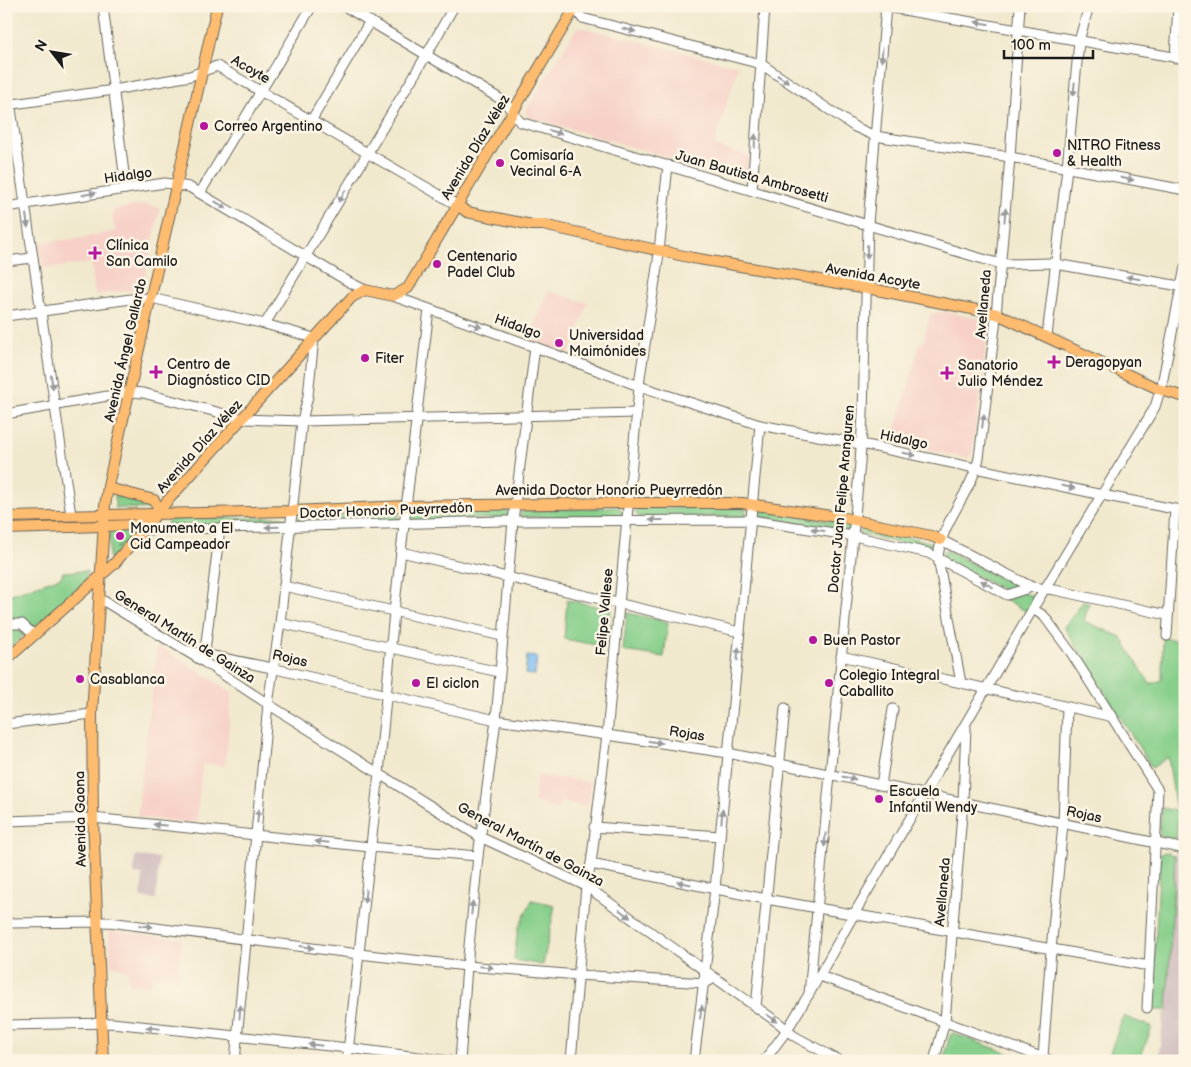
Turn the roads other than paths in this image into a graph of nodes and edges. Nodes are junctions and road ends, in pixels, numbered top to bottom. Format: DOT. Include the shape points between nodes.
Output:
graph roads {
  1 [pos="103,6"];
  2 [pos="218,6"];
  3 [pos="312,6"];
  4 [pos="344,6"];
  5 [pos="454,6"];
  6 [pos="765,6"];
  7 [pos="1020,6"];
  8 [pos="1090,6"];
  9 [pos="1178,6"];
  10 [pos="575,7"];
  11 [pos="884,7"];
  12 [pos="370,21"];
  13 [pos="1018,29"];
  14 [pos="1079,41"];
  15 [pos="427,54"];
  16 [pos="1175,58"];
  17 [pos="1185,59"];
  18 [pos="761,64"];
  19 [pos="204,71"];
  20 [pos="6,75"];
  21 [pos="114,90"];
  22 [pos="261,90"];
  23 [pos="8,104"];
  24 [pos="512,112"];
  25 [pos="312,121"];
  26 [pos="875,136"];
  27 [pos="368,154"];
  28 [pos="1010,158"];
  29 [pos="668,166"];
  30 [pos="1067,168"];
  31 [pos="178,184"];
  32 [pos="126,189"];
  33 [pos="752,190"];
  34 [pos="1185,190"];
  35 [pos="200,193"];
  36 [pos="25,204"];
  37 [pos="457,205"];
  38 [pos="6,207"];
  39 [pos="868,224"];
  40 [pos="659,250"];
  41 [pos="306,256"];
  42 [pos="32,258"];
  43 [pos="6,262"];
  44 [pos="1001,263"];
  45 [pos="1056,264"];
  46 [pos="1185,267"];
  47 [pos="1183,287"];
  48 [pos="867,288"];
  49 [pos="365,290"];
  50 [pos="393,296"];
  51 [pos="151,298"];
  52 [pos="429,308"];
  53 [pos="41,311"];
  54 [pos="997,314"];
  55 [pos="6,316"];
  56 [pos="265,324"];
  57 [pos="1047,336"];
  58 [pos="314,338"];
  59 [pos="534,347"];
  60 [pos="639,386"];
  61 [pos="1161,390"];
  62 [pos="130,392"];
  63 [pos="1185,398"];
  64 [pos="56,404"];
  65 [pos="637,413"];
  66 [pos="6,414"];
  67 [pos="526,416"];
  68 [pos="416,418"];
  69 [pos="244,419"];
  70 [pos="302,421"];
  71 [pos="760,426"];
  72 [pos="862,444"];
  73 [pos="976,469"];
  74 [pos="108,488"];
  75 [pos="1102,495"];
  76 [pos="629,503"];
  77 [pos="516,504"];
  78 [pos="753,504"];
  79 [pos="406,506"];
  80 [pos="1175,509"];
  81 [pos="292,511"];
  82 [pos="1185,511"];
  83 [pos="158,514"];
  84 [pos="104,515"];
  85 [pos="71,516"];
  86 [pos="6,517"];
  87 [pos="627,520"];
  88 [pos="751,520"];
  89 [pos="855,520"];
  90 [pos="513,521"];
  91 [pos="404,523"];
  92 [pos="104,526"];
  93 [pos="290,527"];
  94 [pos="220,528"];
  95 [pos="6,529"];
  96 [pos="145,530"];
  97 [pos="854,536"];
  98 [pos="941,540"];
  99 [pos="401,552"];
  100 [pos="938,558"];
  101 [pos="100,577"];
  102 [pos="508,577"];
  103 [pos="284,586"];
  104 [pos="1032,587"];
  105 [pos="1045,589"];
  106 [pos="78,596"];
  107 [pos="99,598"];
  108 [pos="618,604"];
  109 [pos="1033,609"];
  110 [pos="394,612"];
  111 [pos="1167,616"];
  112 [pos="280,623"];
  113 [pos="6,624"];
  114 [pos="740,632"];
  115 [pos="34,635"];
  116 [pos="502,636"];
  117 [pos="1167,636"];
  118 [pos="391,648"];
  119 [pos="184,650"];
  120 [pos="841,656"];
  121 [pos="204,658"];
  122 [pos="6,660"];
  123 [pos="274,669"];
  124 [pos="499,672"];
  125 [pos="961,684"];
  126 [pos="986,689"];
  127 [pos="387,695"];
  128 [pos="268,704"];
  129 [pos="1067,707"];
  130 [pos="785,708"];
  131 [pos="893,709"];
  132 [pos="92,714"];
  133 [pos="1113,717"];
  134 [pos="496,720"];
  135 [pos="6,724"];
  136 [pos="966,724"];
  137 [pos="607,735"];
  138 [pos="728,753"];
  139 [pos="779,764"];
  140 [pos="379,773"];
  141 [pos="831,774"];
  142 [pos="881,784"];
  143 [pos="926,794"];
  144 [pos="963,802"];
  145 [pos="93,818"];
  146 [pos="6,821"];
  147 [pos="1063,824"];
  148 [pos="594,826"];
  149 [pos="256,836"];
  150 [pos="720,836"];
  151 [pos="480,837"];
  152 [pos="1155,842"];
  153 [pos="370,848"];
  154 [pos="1185,850"];
  155 [pos="478,856"];
  156 [pos="591,864"];
  157 [pos="586,886"];
  158 [pos="716,889"];
  159 [pos="766,899"];
  160 [pos="818,908"];
  161 [pos="854,914"];
  162 [pos="97,922"];
  163 [pos="6,923"];
  164 [pos="952,931"];
  165 [pos="246,938"];
  166 [pos="1051,950"];
  167 [pos="359,954"];
  168 [pos="466,966"];
  169 [pos="1149,966"];
  170 [pos="706,972"];
  171 [pos="578,975"];
  172 [pos="820,976"];
  173 [pos="715,978"];
  174 [pos="705,983"];
  175 [pos="810,994"];
  176 [pos="756,1007"];
  177 [pos="1147,1008"];
  178 [pos="945,1021"];
  179 [pos="101,1023"];
  180 [pos="6,1025"];
  181 [pos="786,1030"];
  182 [pos="238,1037"];
  183 [pos="348,1048"];
  184 [pos="839,1060"];
  185 [pos="1047,1060"];
  186 [pos="103,1061"];
  187 [pos="236,1061"];
  188 [pos="347,1061"];
  189 [pos="450,1061"];
  190 [pos="460,1061"];
  191 [pos="571,1061"];
  192 [pos="694,1061"];
  193 [pos="764,1061"];
  194 [pos="934,1061"];
  195 [pos="1061,1061"];
  1 -- 21 [label="street"];
  2 -- 19 [label="main road, Avenida Ángel Gallardo"];
  3 -- 22 [label="street"];
  4 -- 12 [label="street, Juan Bautista Ambrosetti"];
  5 -- 15 [label="street"];
  6 -- 18 [label="street"];
  7 -- 13 [label="street, Avellaneda"];
  8 -- 14 [label="street"];
  9 -- 16 [label="street"];
  10 -- 18 [label="street, one-way" via="582,18"];
  10 -- 24 [label="main road, Avenida Díaz Vélez"];
  13 -- 11 [label="street, one-way"];
  11 -- 26 [label="street, Doctor Juan Felipe Aranguren, one-way"];
  12 -- 15 [label="street, Juan Bautista Ambrosetti"];
  12 -- 25 [label="street"];
  13 -- 14 [label="street"];
  13 -- 28 [label="street, Avellaneda"];
  14 -- 16 [label="street"];
  14 -- 30 [label="street, one-way"];
  15 -- 24 [label="street, Juan Bautista Ambrosetti" via="505,102"];
  15 -- 27 [label="street"];
  16 -- 17 [label="street"];
  18 -- 26 [label="street, one-way" via="855,127"];
  33 -- 18 [label="street, one-way"];
  19 -- 21 [label="street, Acoyte"];
  19 -- 22 [label="street, Acoyte" via="221,67"];
  19 -- 31 [label="main road, Avenida Ángel Gallardo"];
  20 -- 23 [label="street"];
  21 -- 23 [label="street, Acoyte"];
  21 -- 32 [label="street"];
  22 -- 25 [label="street, Acoyte"];
  22 -- 35 [label="street"];
  23 -- 36 [label="street"];
  24 -- 29 [label="street, Juan Bautista Ambrosetti, one-way" via="520,122"];
  24 -- 37 [label="main road, Avenida Díaz Vélez"];
  25 -- 27 [label="street, Acoyte"];
  26 -- 28 [label="street"];
  26 -- 39 [label="street, Doctor Juan Felipe Aranguren"];
  27 -- 37 [label="street, Acoyte"];
  27 -- 41 [label="street, one-way"];
  28 -- 30 [label="street"];
  44 -- 28 [label="street, Avellaneda, one-way"];
  29 -- 33 [label="street, Juan Bautista Ambrosetti"];
  29 -- 40 [label="street, Felipe Vallese"];
  30 -- 34 [label="street, one-way"];
  30 -- 45 [label="street"];
  31 -- 32 [label="street, Hidalgo"];
  31 -- 35 [label="street, Hidalgo"];
  31 -- 51 [label="main road, Avenida Ángel Gallardo"];
  36 -- 32 [label="street, Hidalgo, one-way"];
  33 -- 39 [label="street, Juan Bautista Ambrosetti"];
  35 -- 41 [label="street, Hidalgo, one-way"];
  36 -- 38 [label="street, Hidalgo"];
  36 -- 42 [label="street, one-way"];
  37 -- 40 [label="main road, Avenida Acoyte"];
  37 -- 50 [label="main road, Avenida Díaz Vélez" via="408,288"];
  39 -- 44 [label="street, Juan Bautista Ambrosetti"];
  39 -- 48 [label="street, Doctor Juan Felipe Aranguren, one-way"];
  40 -- 48 [label="main road, Avenida Acoyte"];
  40 -- 60 [label="street, Felipe Vallese"];
  41 -- 49 [label="street, Hidalgo"];
  41 -- 56 [label="street"];
  42 -- 43 [label="street"];
  42 -- 53 [label="street"];
  44 -- 45 [label="street, Juan Bautista Ambrosetti"];
  44 -- 54 [label="street, Avellaneda"];
  47 -- 45 [label="street, Juan Bautista Ambrosetti, one-way"];
  45 -- 57 [label="street"];
  46 -- 47 [label="street"];
  47 -- 61 [label="street"];
  48 -- 54 [label="main road, Avenida Acoyte"];
  48 -- 72 [label="street, Doctor Juan Felipe Aranguren"];
  49 -- 50 [label="main road, Hidalgo"];
  49 -- 58 [label="main road, Avenida Díaz Vélez" via="352,297"];
  50 -- 52 [label="street, Hidalgo"];
  51 -- 53 [label="street"];
  51 -- 56 [label="street"];
  51 -- 62 [label="main road, Avenida Ángel Gallardo"];
  52 -- 59 [label="street, Hidalgo, one-way"];
  52 -- 68 [label="street"];
  53 -- 55 [label="street"];
  53 -- 64 [label="street, one-way"];
  54 -- 57 [label="main road, Avenida Acoyte"];
  73 -- 54 [label="street, Avellaneda, one-way"];
  56 -- 58 [label="street"];
  57 -- 61 [label="main road, Avenida Acoyte"];
  58 -- 69 [label="main road, Avenida Díaz Vélez"];
  58 -- 70 [label="street"];
  59 -- 60 [label="street, Hidalgo"];
  59 -- 67 [label="street"];
  60 -- 65 [label="street, Felipe Vallese"];
  60 -- 71 [label="street, Hidalgo"];
  61 -- 63 [label="main road, Avenida Acoyte"];
  61 -- 75 [label="street" via="1155,407"];
  62 -- 64 [label="street"];
  62 -- 69 [label="street"];
  62 -- 74 [label="main road, Avenida Ángel Gallardo"];
  64 -- 66 [label="street"];
  64 -- 85 [label="street"];
  65 -- 67 [label="street"];
  65 -- 76 [label="street, Felipe Vallese"];
  67 -- 68 [label="street"];
  67 -- 77 [label="street"];
  68 -- 70 [label="street"];
  68 -- 79 [label="street"];
  69 -- 70 [label="street"];
  69 -- 83 [label="main road, Avenida Díaz Vélez"];
  70 -- 81 [label="street"];
  71 -- 72 [label="street, Hidalgo"];
  71 -- 78 [label="street"];
  72 -- 73 [label="street, Hidalgo, one-way"];
  72 -- 89 [label="street, Doctor Juan Felipe Aranguren"];
  73 -- 75 [label="street, Hidalgo, one-way"];
  73 -- 98 [label="street, Avellaneda"];
  74 -- 83 [label="main road" via="154,500"];
  74 -- 84 [label="main road, Avenida Ángel Gallardo"];
  75 -- 80 [label="street, Hidalgo"];
  75 -- 105 [label="street"];
  76 -- 77 [label="main road, Avenida Doctor Honorio Pueyrredón"];
  76 -- 78 [label="main road, Avenida Doctor Honorio Pueyrredón"];
  76 -- 87 [label="street, Felipe Vallese"];
  77 -- 79 [label="main road, Avenida Doctor Honorio Pueyrredón"];
  77 -- 90 [label="street"];
  78 -- 88 [label="street"];
  78 -- 89 [label="main road, Avenida Doctor Honorio Pueyrredón"];
  79 -- 81 [label="main road, Avenida Doctor Honorio Pueyrredón"];
  79 -- 91 [label="street"];
  80 -- 82 [label="street, Hidalgo"];
  80 -- 111 [label="street"];
  81 -- 83 [label="main road, Avenida Doctor Honorio Pueyrredón"];
  81 -- 93 [label="street"];
  83 -- 84 [label="main road, Avenida Doctor Honorio Pueyrredón"];
  83 -- 92 [label="main road, Avenida Doctor Honorio Pueyrredón" via="135,525"];
  83 -- 96 [label="main road"];
  84 -- 85 [label="main road, Avenida Doctor Honorio Pueyrredón"];
  84 -- 92 [label="main road, Avenida Ángel Gallardo"];
  85 -- 86 [label="main road, Avenida Doctor Honorio Pueyrredón"];
  88 -- 87 [label="street, Doctor Honorio Pueyrredón, one-way"];
  87 -- 90 [label="street, Doctor Honorio Pueyrredón"];
  87 -- 108 [label="street, Felipe Vallese"];
  97 -- 88 [label="street, Doctor Honorio Pueyrredón, one-way"];
  88 -- 114 [label="street"];
  89 -- 97 [label="street, Doctor Juan Felipe Aranguren"];
  89 -- 98 [label="main road, Avenida Doctor Honorio Pueyrredón"];
  90 -- 91 [label="street, Doctor Honorio Pueyrredón"];
  90 -- 102 [label="street"];
  91 -- 93 [label="street, Doctor Honorio Pueyrredón"];
  91 -- 99 [label="street"];
  92 -- 95 [label="main road, Avenida Doctor Honorio Pueyrredón"];
  92 -- 101 [label="main road, Avenida Gaona"];
  93 -- 94 [label="street, Doctor Honorio Pueyrredón, one-way"];
  93 -- 103 [label="street"];
  94 -- 96 [label="street, Doctor Honorio Pueyrredón"];
  94 -- 121 [label="street"];
  96 -- 101 [label="main road"];
  97 -- 100 [label="street, Doctor Honorio Pueyrredón"];
  97 -- 120 [label="street, Doctor Juan Felipe Aranguren"];
  98 -- 100 [label="street, Avellaneda"];
  98 -- 104 [label="street, Avenida Doctor Honorio Pueyrredón"];
  99 -- 102 [label="street"];
  99 -- 110 [label="street"];
  104 -- 100 [label="street, Doctor Honorio Pueyrredón, one-way" via="1007,595"];
  100 -- 125 [label="street, Avellaneda"];
  101 -- 106 [label="main road"];
  101 -- 107 [label="main road, Avenida Gaona"];
  102 -- 108 [label="street"];
  102 -- 116 [label="street"];
  103 -- 110 [label="street"];
  103 -- 112 [label="street"];
  104 -- 105 [label="street, Avenida Doctor Honorio Pueyrredón"];
  105 -- 109 [label="street"];
  105 -- 111 [label="street, Avenida Doctor Honorio Pueyrredón"];
  106 -- 107 [label="main road" via="88,593"];
  106 -- 115 [label="main road"];
  107 -- 119 [label="street, General Martín de Gainza"];
  107 -- 132 [label="main road, Avenida Gaona"];
  108 -- 114 [label="street"];
  108 -- 137 [label="street, Felipe Vallese"];
  109 -- 126 [label="street"];
  109 -- 133 [label="street" via="1044,616"];
  110 -- 116 [label="street"];
  110 -- 118 [label="street"];
  111 -- 117 [label="street"];
  112 -- 118 [label="street"];
  112 -- 123 [label="street"];
  113 -- 115 [label="street" via="22,624"];
  138 -- 114 [label="street, one-way"];
  115 -- 122 [label="main road"];
  116 -- 124 [label="street"];
  118 -- 124 [label="street"];
  118 -- 127 [label="street"];
  119 -- 121 [label="street, Rojas"];
  120 -- 125 [label="street"];
  120 -- 141 [label="street, Doctor Juan Felipe Aranguren"];
  121 -- 123 [label="street, Rojas"];
  121 -- 128 [label="street, General Martín de Gainza"];
  123 -- 127 [label="street, Rojas"];
  123 -- 128 [label="street"];
  124 -- 134 [label="street"];
  125 -- 126 [label="street"];
  126 -- 129 [label="street"];
  126 -- 136 [label="street"];
  127 -- 134 [label="street, Rojas"];
  127 -- 140 [label="street"];
  128 -- 140 [label="street, General Martín de Gainza"];
  149 -- 128 [label="street, one-way"];
  129 -- 133 [label="street"];
  129 -- 147 [label="street"];
  130 -- 139 [label="street"];
  131 -- 142 [label="street"];
  132 -- 135 [label="street"];
  132 -- 145 [label="main road, Avenida Gaona"];
  133 -- 152 [label="street" via="1158,790"];
  134 -- 137 [label="street, Rojas"];
  134 -- 151 [label="street"];
  136 -- 143 [label="street"];
  136 -- 144 [label="street, Avellaneda"];
  137 -- 138 [label="street, Rojas, one-way"];
  137 -- 148 [label="street, Felipe Vallese"];
  138 -- 139 [label="street, Rojas"];
  150 -- 138 [label="street, one-way"];
  139 -- 141 [label="street, Rojas"];
  139 -- 159 [label="street"];
  140 -- 151 [label="street, General Martín de Gainza"];
  140 -- 153 [label="street"];
  141 -- 142 [label="street, Rojas, one-way"];
  141 -- 160 [label="street, Doctor Juan Felipe Aranguren, one-way"];
  142 -- 143 [label="street, Rojas"];
  143 -- 144 [label="street, Rojas"];
  143 -- 161 [label="street"];
  144 -- 147 [label="street, Rojas"];
  144 -- 164 [label="street, Avellaneda"];
  145 -- 146 [label="street"];
  149 -- 145 [label="street, one-way"];
  145 -- 162 [label="main road, Avenida Gaona"];
  147 -- 152 [label="street, Rojas"];
  147 -- 166 [label="street"];
  148 -- 150 [label="street"];
  148 -- 156 [label="street, Felipe Vallese"];
  153 -- 149 [label="street, one-way"];
  149 -- 165 [label="street"];
  150 -- 158 [label="street"];
  151 -- 155 [label="street"];
  151 -- 157 [label="street, General Martín de Gainza"];
  152 -- 154 [label="street, Rojas"];
  152 -- 169 [label="street"];
  153 -- 155 [label="street"];
  153 -- 167 [label="street, one-way"];
  168 -- 155 [label="street, one-way"];
  156 -- 157 [label="street, Felipe Vallese"];
  158 -- 156 [label="street, one-way"];
  157 -- 170 [label="street, General Martín de Gainza, one-way"];
  157 -- 171 [label="street, Felipe Vallese"];
  158 -- 159 [label="street"];
  158 -- 170 [label="street"];
  159 -- 160 [label="street"];
  159 -- 176 [label="street"];
  160 -- 161 [label="street"];
  160 -- 175 [label="street, Doctor Juan Felipe Aranguren"];
  161 -- 164 [label="street"];
  161 -- 172 [label="street"];
  162 -- 163 [label="street"];
  162 -- 165 [label="street, one-way"];
  162 -- 179 [label="main road, Avenida Gaona"];
  164 -- 166 [label="street"];
  164 -- 178 [label="street, Avellaneda"];
  165 -- 167 [label="street, one-way"];
  182 -- 165 [label="street, one-way"];
  166 -- 169 [label="street"];
  166 -- 185 [label="street"];
  167 -- 168 [label="street"];
  167 -- 183 [label="street"];
  168 -- 171 [label="street, one-way"];
  168 -- 190 [label="street"];
  169 -- 177 [label="street"];
  170 -- 173 [label="street, General Martín de Gainza"];
  170 -- 174 [label="street"];
  171 -- 174 [label="street"];
  171 -- 191 [label="street, Felipe Vallese"];
  172 -- 175 [label="street"];
  172 -- 178 [label="street"];
  173 -- 174 [label="street"];
  173 -- 176 [label="street, General Martín de Gainza"];
  192 -- 174 [label="street, one-way"];
  175 -- 181 [label="street"];
  176 -- 181 [label="street, General Martín de Gainza, one-way"];
  178 -- 185 [label="street"];
  178 -- 194 [label="street, Avellaneda"];
  179 -- 180 [label="street"];
  182 -- 179 [label="street, one-way"];
  179 -- 186 [label="main road, Avenida Gaona"];
  181 -- 184 [label="street, General Martín de Gainza"];
  181 -- 193 [label="street"];
  183 -- 182 [label="street, one-way"];
  182 -- 187 [label="street"];
  183 -- 188 [label="street"];
  183 -- 189 [label="street"];
  185 -- 195 [label="street" via="1049,1056"];
}
